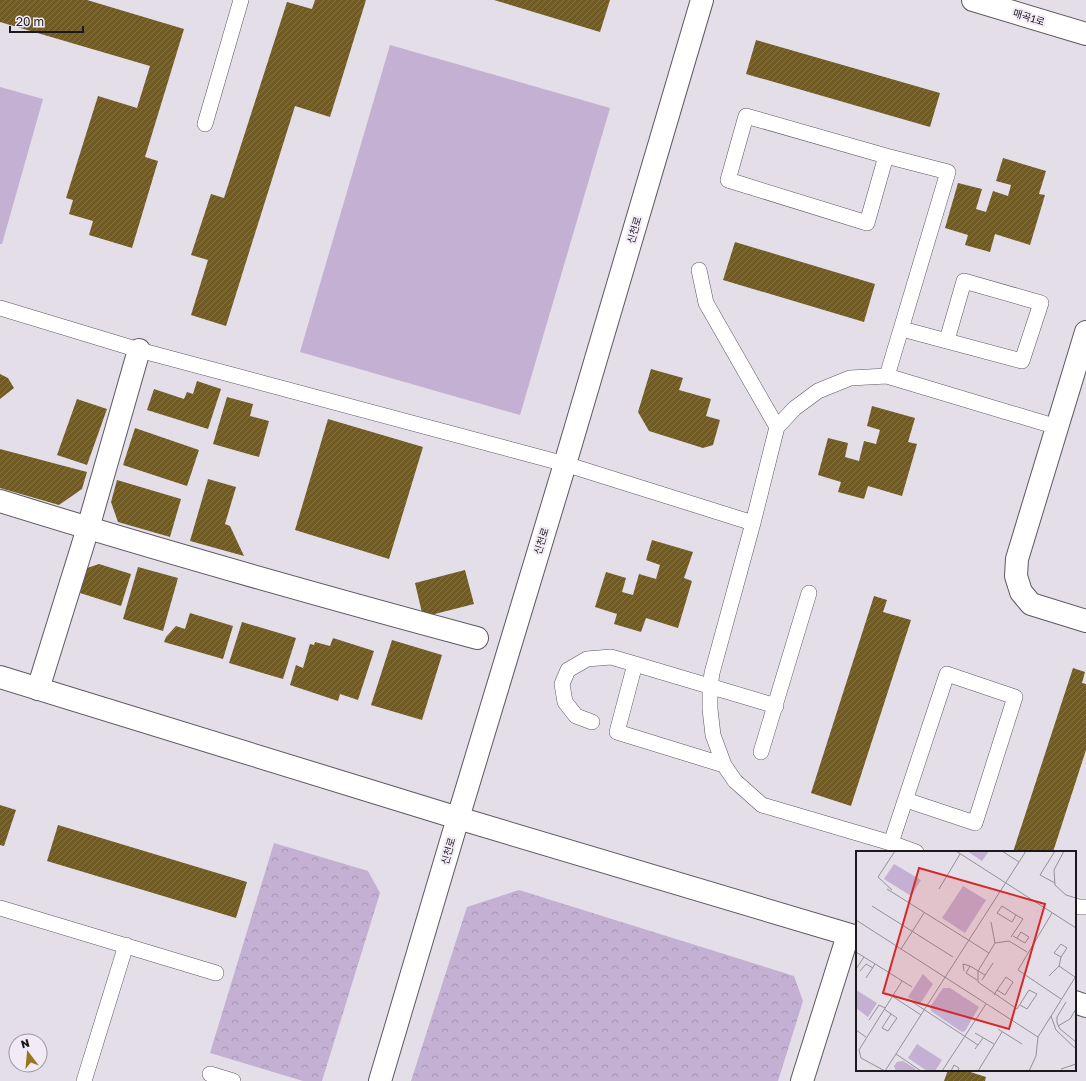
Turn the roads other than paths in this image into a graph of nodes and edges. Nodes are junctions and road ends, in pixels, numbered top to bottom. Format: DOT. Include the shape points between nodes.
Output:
graph roads {
  1 [pos="241,0"];
  2 [pos="702,0"];
  3 [pos="973,0"];
  4 [pos="1086,34"];
  5 [pos="205,124"];
  6 [pos="886,156"];
  7 [pos="699,270"];
  8 [pos="0,308"];
  9 [pos="902,329"];
  10 [pos="1086,332"];
  11 [pos="947,340"];
  12 [pos="139,350"];
  13 [pos="887,376"];
  14 [pos="777,427"];
  15 [pos="1057,427"];
  16 [pos="565,464"];
  17 [pos="0,501"];
  18 [pos="753,523"];
  19 [pos="88,528"];
  20 [pos="809,593"];
  21 [pos="1086,620"];
  22 [pos="477,638"];
  23 [pos="635,664"];
  24 [pos="0,677"];
  25 [pos="710,687"];
  26 [pos="38,689"];
  27 [pos="776,706"];
  28 [pos="592,722"];
  29 [pos="761,752"];
  30 [pos="724,765"];
  31 [pos="906,800"];
  32 [pos="458,818"];
  33 [pos="891,844"];
  34 [pos="913,851"];
  35 [pos="1076,906"];
  36 [pos="1086,907"];
  37 [pos="0,908"];
  38 [pos="853,936"];
  39 [pos="126,945"];
  40 [pos="216,973"];
  41 [pos="1076,1002"];
  42 [pos="1086,1006"];
  43 [pos="210,1074"];
  44 [pos="84,1081"];
  45 [pos="233,1081"];
  46 [pos="380,1081"];
  47 [pos="802,1081"];
  1 -- 5 [label="lane"];
  2 -- 16 [label="street, 신천로"];
  3 -- 4 [label="street, 매곡1로"];
  6 -- 6 [label="lane" via="867,223 728,180 746,116"];
  6 -- 9 [label="lane" via="948,172"];
  7 -- 14 [label="lane" via="706,303"];
  8 -- 12 [label="lane"];
  9 -- 11 [label="lane"];
  9 -- 13 [label="lane"];
  10 -- 15 [label="street"];
  11 -- 11 [label="lane" via="1022,361 1040,303 964,280"];
  12 -- 16 [label="lane"];
  12 -- 19 [label="street"];
  13 -- 14 [label="lane" via="850,378 818,391 795,408"];
  13 -- 15 [label="lane"];
  14 -- 18 [label="lane"];
  15 -- 21 [label="street" via="1017,559 1016,576 1020,592 1031,604"];
  16 -- 18 [label="lane"];
  16 -- 32 [label="street, 신천로"];
  17 -- 19 [label="street"];
  18 -- 25 [label="lane"];
  19 -- 22 [label="street"];
  19 -- 26 [label="street"];
  20 -- 27 [label="lane"];
  23 -- 25 [label="lane"];
  23 -- 28 [label="lane" via="612,658 587,659 568,670 562,684 565,702 576,716"];
  23 -- 30 [label="lane" via="617,732"];
  24 -- 26 [label="street"];
  25 -- 27 [label="lane"];
  25 -- 30 [label="lane" via="713,735"];
  26 -- 32 [label="street"];
  27 -- 29 [label="lane"];
  30 -- 33 [label="lane" via="735,781 762,805"];
  31 -- 31 [label="lane" via="975,823 1016,697 947,674"];
  31 -- 33 [label="lane"];
  32 -- 38 [label="street"];
  32 -- 46 [label="street, 신천로"];
  33 -- 34 [label="lane"];
  35 -- 36 [label="lane"];
  37 -- 39 [label="lane"];
  38 -- 47 [label="street"];
  39 -- 40 [label="lane"];
  39 -- 44 [label="lane"];
  41 -- 42 [label="street"];
  43 -- 45 [label="lane"];
}
